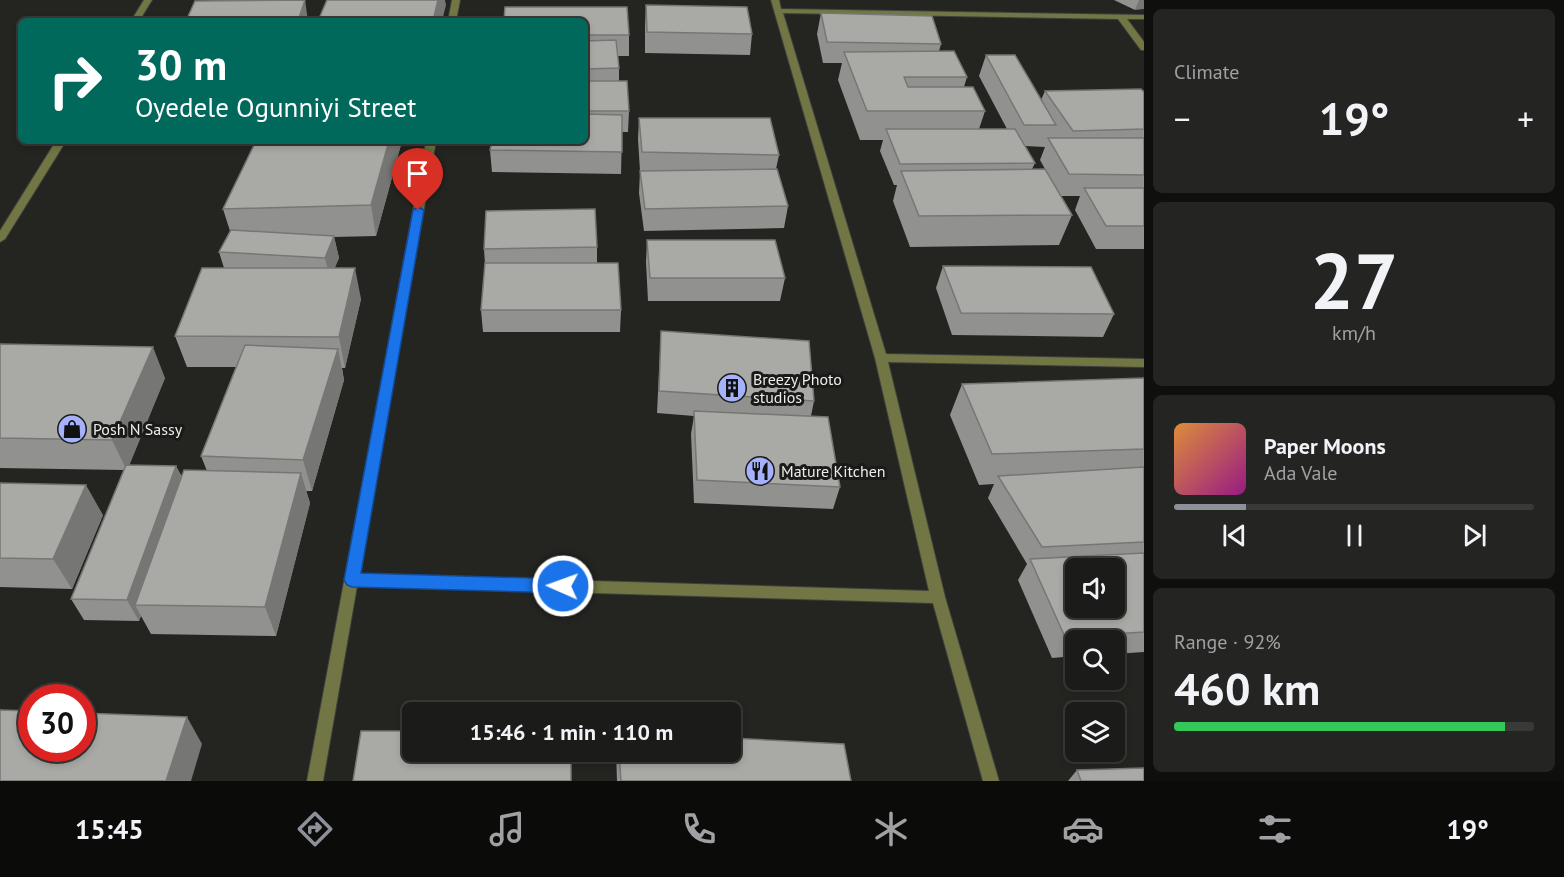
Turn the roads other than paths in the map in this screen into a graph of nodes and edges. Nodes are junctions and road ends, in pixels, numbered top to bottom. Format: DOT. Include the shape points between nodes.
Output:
graph roads {
  1 [pos="148,0"];
  2 [pos="456,0"];
  3 [pos="778,5"];
  4 [pos="1121,16"];
  5 [pos="1144,17"];
  6 [pos="137,18"];
  7 [pos="453,18"];
  8 [pos="1144,48"];
  9 [pos="59,144"];
  10 [pos="430,144"];
  11 [pos="0,239"];
  12 [pos="881,358"];
  13 [pos="1144,363"];
  14 [pos="352,580"];
  15 [pos="938,597"];
  16 [pos="315,781"];
  17 [pos="991,781"];
  1 -- 6 [label="street"];
  2 -- 7 [label="street"];
  3 -- 4 [label="street"];
  3 -- 12 [label="street"];
  4 -- 5 [label="street"];
  4 -- 8 [label="street"];
  9 -- 11 [label="street"];
  10 -- 14 [label="street"];
  12 -- 13 [label="street"];
  12 -- 15 [label="street"];
  14 -- 15 [label="street"];
  14 -- 16 [label="street"];
  15 -- 17 [label="street"];
}
